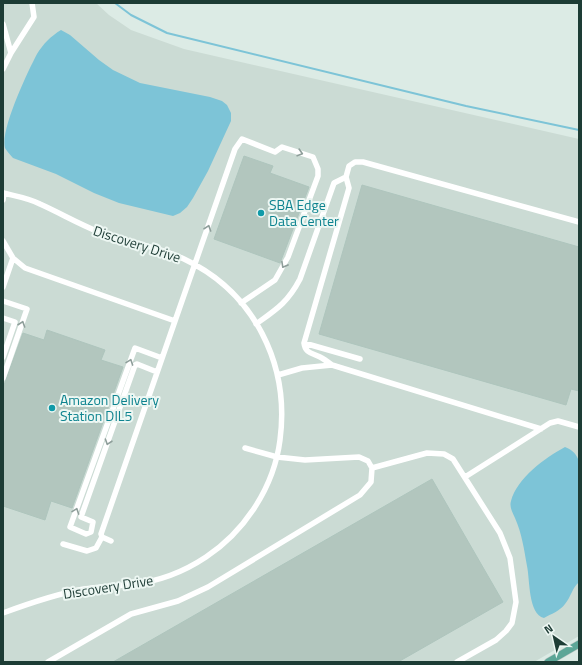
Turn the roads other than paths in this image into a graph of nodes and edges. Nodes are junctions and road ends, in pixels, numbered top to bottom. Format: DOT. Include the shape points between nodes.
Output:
graph roads {
  1 [pos="32,3"];
  2 [pos="3,24"];
  3 [pos="11,52"];
  4 [pos="3,70"];
  5 [pos="346,177"];
  6 [pos="4,193"];
  7 [pos="3,200"];
  8 [pos="579,222"];
  9 [pos="3,241"];
  10 [pos="13,258"];
  11 [pos="195,265"];
  12 [pos="3,287"];
  13 [pos="3,301"];
  14 [pos="241,303"];
  15 [pos="3,318"];
  16 [pos="175,321"];
  17 [pos="256,324"];
  18 [pos="304,342"];
  19 [pos="3,357"];
  20 [pos="162,358"];
  21 [pos="360,358"];
  22 [pos="332,365"];
  23 [pos="157,372"];
  24 [pos="278,375"];
  25 [pos="3,378"];
  26 [pos="579,427"];
  27 [pos="540,429"];
  28 [pos="245,448"];
  29 [pos="277,457"];
  30 [pos="372,468"];
  31 [pos="465,477"];
  32 [pos="102,537"];
  33 [pos="111,542"];
  34 [pos="63,544"];
  35 [pos="3,613"];
  36 [pos="579,644"];
  37 [pos="48,662"];
  38 [pos="457,662"];
  39 [pos="548,662"];
  1 -- 3 [label="street" via="34,18"];
  2 -- 3 [label="street"];
  3 -- 4 [label="street"];
  5 -- 8 [label="street" via="349,166 355,162 363,162"];
  5 -- 17 [label="street" via="334,183 295,290 282,305"];
  5 -- 18 [label="street" via="349,188"];
  6 -- 7 [label="street"];
  6 -- 11 [label="street, Discovery Drive" via="39,203 100,232 165,251"];
  9 -- 10 [label="street"];
  10 -- 12 [label="street"];
  10 -- 16 [label="street" via="25,268"];
  11 -- 14 [label="street, Discovery Drive" via="217,279"];
  11 -- 14 [label="street, one-way" via="235,149 242,139 275,152 282,147 314,157 318,176 288,257 275,280"];
  11 -- 16 [label="street"];
  25 -- 13 [label="street, one-way" via="27,309"];
  14 -- 17 [label="street, Discovery Drive"];
  15 -- 19 [label="street" via="15,322"];
  16 -- 20 [label="street"];
  17 -- 24 [label="street, Discovery Drive"];
  18 -- 21 [label="street"];
  18 -- 22 [label="street" via="308,353"];
  20 -- 23 [label="street"];
  23 -- 20 [label="street, one-way" via="137,364 135,366 81,517 93,522 91,532 86,534 70,527 135,348"];
  22 -- 24 [label="street" via="302,368"];
  22 -- 27 [label="street"];
  23 -- 32 [label="street"];
  24 -- 29 [label="street, Discovery Drive" via="283,414"];
  26 -- 27 [label="street" via="558,421"];
  27 -- 31 [label="street"];
  28 -- 29 [label="street"];
  29 -- 30 [label="street" via="305,460 359,457 368,461"];
  29 -- 35 [label="street, Discovery Drive" via="270,479 247,518 228,540 192,565 151,581 74,591"];
  30 -- 31 [label="street" via="426,453 444,454 453,459"];
  30 -- 37 [label="street" via="371,482 360,495 214,583 178,601 131,614"];
  31 -- 38 [label="street" via="500,533 510,558 516,602 512,623 506,631 496,640"];
  32 -- 33 [label="street"];
  32 -- 34 [label="street" via="96,548 89,551"];
  36 -- 39 [label="main road"];
}
